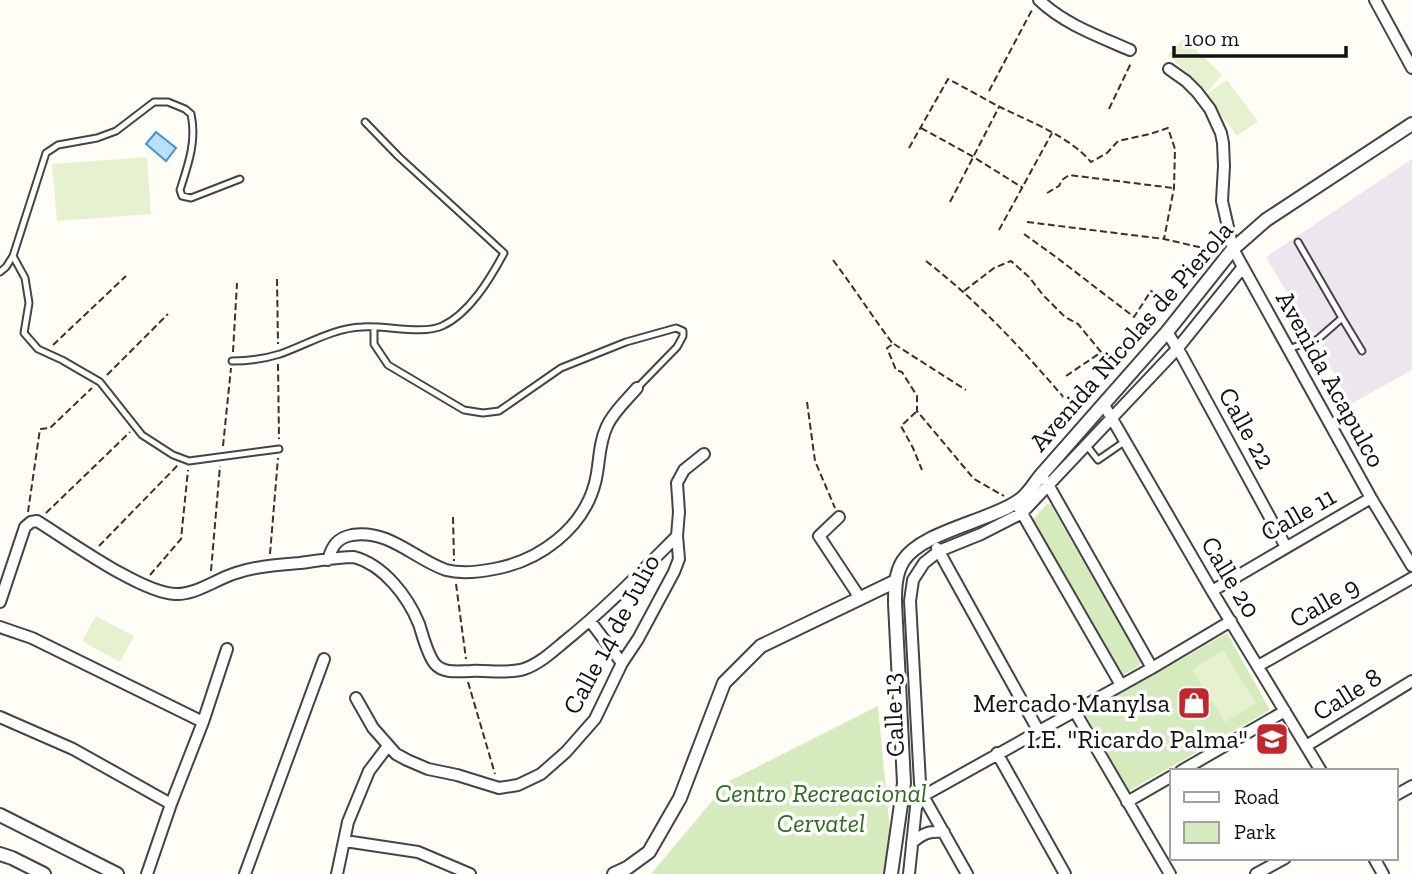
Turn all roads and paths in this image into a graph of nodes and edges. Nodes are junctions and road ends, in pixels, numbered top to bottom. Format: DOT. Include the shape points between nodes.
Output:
graph roads {
  1 [pos="1375,0"];
  2 [pos="1039,1"];
  3 [pos="1131,55"];
  4 [pos="1412,68"];
  5 [pos="1168,69"];
  6 [pos="989,91"];
  7 [pos="999,107"];
  8 [pos="1109,109"];
  9 [pos="365,122"];
  10 [pos="1412,124"];
  11 [pos="921,127"];
  12 [pos="1052,133"];
  13 [pos="909,148"];
  14 [pos="972,156"];
  15 [pos="240,179"];
  16 [pos="1023,188"];
  17 [pos="1174,188"];
  18 [pos="1047,193"];
  19 [pos="950,202"];
  20 [pos="1027,222"];
  21 [pos="999,230"];
  22 [pos="1024,234"];
  23 [pos="1164,239"];
  24 [pos="1297,242"];
  25 [pos="1231,252"];
  26 [pos="13,256"];
  27 [pos="833,260"];
  28 [pos="926,261"];
  29 [pos="1243,267"];
  30 [pos="0,272"];
  31 [pos="126,276"];
  32 [pos="276,279"];
  33 [pos="237,283"];
  34 [pos="963,291"];
  35 [pos="1184,311"];
  36 [pos="168,314"];
  37 [pos="1342,318"];
  38 [pos="374,327"];
  39 [pos="1167,332"];
  40 [pos="893,344"];
  41 [pos="1177,349"];
  42 [pos="1288,349"];
  43 [pos="1362,351"];
  44 [pos="1101,352"];
  45 [pos="46,353"];
  46 [pos="278,354"];
  47 [pos="232,361"];
  48 [pos="1066,376"];
  49 [pos="100,383"];
  50 [pos="1122,384"];
  51 [pos="637,388"];
  52 [pos="965,390"];
  53 [pos="807,402"];
  54 [pos="1104,405"];
  55 [pos="917,411"];
  56 [pos="1111,418"];
  57 [pos="1086,424"];
  58 [pos="135,427"];
  59 [pos="1125,442"];
  60 [pos="1087,446"];
  61 [pos="279,449"];
  62 [pos="704,454"];
  63 [pos="221,457"];
  64 [pos="187,460"];
  65 [pos="922,470"];
  66 [pos="1042,474"];
  67 [pos="1048,486"];
  68 [pos="1371,498"];
  69 [pos="1019,508"];
  70 [pos="453,517"];
  71 [pos="839,517"];
  72 [pos="32,522"];
  73 [pos="677,536"];
  74 [pos="932,539"];
  75 [pos="1286,547"];
  76 [pos="939,551"];
  77 [pos="91,554"];
  78 [pos="328,560"];
  79 [pos="269,566"];
  80 [pos="1412,566"];
  81 [pos="454,572"];
  82 [pos="1412,578"];
  83 [pos="896,581"];
  84 [pos="210,583"];
  85 [pos="143,584"];
  86 [pos="1212,591"];
  87 [pos="860,598"];
  88 [pos="0,602"];
  89 [pos="590,621"];
  90 [pos="1231,621"];
  91 [pos="0,627"];
  92 [pos="227,649"];
  93 [pos="324,659"];
  94 [pos="622,663"];
  95 [pos="1258,666"];
  96 [pos="1152,668"];
  97 [pos="468,671"];
  98 [pos="1412,681"];
  99 [pos="1121,685"];
  100 [pos="356,698"];
  101 [pos="1074,710"];
  102 [pos="1285,711"];
  103 [pos="0,717"];
  104 [pos="203,722"];
  105 [pos="1038,730"];
  106 [pos="388,746"];
  107 [pos="1306,746"];
  108 [pos="997,753"];
  109 [pos="1184,769"];
  110 [pos="1320,769"];
  111 [pos="1170,777"];
  112 [pos="499,788"];
  113 [pos="923,796"];
  114 [pos="1127,802"];
  115 [pos="171,804"];
  116 [pos="0,815"];
  117 [pos="944,832"];
  118 [pos="345,841"];
  119 [pos="912,843"];
  120 [pos="0,855"];
  121 [pos="1280,860"];
  122 [pos="44,874"];
  123 [pos="117,874"];
  124 [pos="147,874"];
  125 [pos="245,874"];
  126 [pos="337,874"];
  127 [pos="470,874"];
  128 [pos="614,874"];
  129 [pos="891,874"];
  130 [pos="909,874"];
  131 [pos="967,874"];
  132 [pos="1065,874"];
  133 [pos="1170,874"];
  134 [pos="1256,874"];
  1 -- 4 [label="street"];
  2 -- 3 [label="street"];
  2 -- 6 [label="path"];
  3 -- 8 [label="path"];
  5 -- 25 [label="street, Avenida Acapulco" via="1197,92 1221,133 1222,201"];
  7 -- 11 [label="path" via="948,79"];
  7 -- 12 [label="path"];
  7 -- 14 [label="path"];
  9 -- 38 [label="lane" via="504,253 466,309 444,325 428,330"];
  10 -- 25 [label="street, Avenida Nicolas de Pierola" via="1266,220"];
  11 -- 13 [label="path"];
  11 -- 14 [label="path"];
  12 -- 16 [label="path"];
  12 -- 17 [label="path" via="1091,162 1118,141 1168,128 1175,149"];
  14 -- 16 [label="path"];
  14 -- 19 [label="path"];
  15 -- 26 [label="lane" via="191,198 182,195 194,135 191,114 168,102 154,102 116,131 58,145 46,153"];
  16 -- 21 [label="path"];
  17 -- 18 [label="path" via="1069,175"];
  17 -- 23 [label="path"];
  20 -- 23 [label="path"];
  22 -- 35 [label="path" via="1134,317 1151,291"];
  23 -- 25 [label="path"];
  24 -- 37 [label="lane"];
  25 -- 29 [label="street, Avenida Acapulco"];
  25 -- 35 [label="street, Avenida Nicolas de Pierola"];
  26 -- 30 [label="lane"];
  26 -- 45 [label="lane" via="25,278 29,303 24,333"];
  27 -- 40 [label="path"];
  28 -- 34 [label="path"];
  29 -- 41 [label="street"];
  29 -- 42 [label="street, Avenida Acapulco"];
  31 -- 45 [label="path"];
  32 -- 46 [label="path"];
  33 -- 47 [label="path"];
  34 -- 44 [label="path" via="1011,261"];
  34 -- 57 [label="path" via="1024,351"];
  35 -- 39 [label="street, Avenida Nicolas de Pierola"];
  36 -- 49 [label="path"];
  37 -- 42 [label="lane" via="1318,339"];
  37 -- 43 [label="lane"];
  38 -- 46 [label="lane" via="331,334"];
  38 -- 51 [label="lane" via="374,344 388,365 464,410 483,413 499,411 561,368 626,342 676,328 683,331 677,347"];
  39 -- 41 [label="street, Calle 22"];
  39 -- 50 [label="street, Avenida Nicolas de Pierola"];
  40 -- 52 [label="path"];
  40 -- 55 [label="path" via="887,348 896,370 917,396"];
  41 -- 56 [label="street"];
  41 -- 75 [label="street, Calle 22"];
  42 -- 68 [label="street, Avenida Acapulco"];
  44 -- 48 [label="path"];
  44 -- 50 [label="path"];
  45 -- 49 [label="lane"];
  46 -- 47 [label="lane"];
  46 -- 61 [label="path"];
  47 -- 63 [label="path"];
  49 -- 58 [label="lane"];
  49 -- 72 [label="path" via="50,428 40,429"];
  50 -- 54 [label="street, Avenida Nicolas de Pierola"];
  51 -- 81 [label="street" via="607,426 593,491 567,531 519,563"];
  53 -- 71 [label="path" via="815,461"];
  54 -- 56 [label="street, Calle 20"];
  54 -- 57 [label="street, Avenida Nicolas de Pierola"];
  55 -- 65 [label="path" via="901,426"];
  55 -- 69 [label="path" via="974,479"];
  56 -- 59 [label="street, Calle 20"];
  56 -- 60 [label="street"];
  57 -- 66 [label="street, Avenida Nicolas de Pierola"];
  58 -- 64 [label="lane" via="152,442"];
  58 -- 72 [label="path"];
  59 -- 60 [label="lane" via="1098,460"];
  59 -- 86 [label="street, Calle 20"];
  60 -- 67 [label="street"];
  61 -- 63 [label="lane"];
  61 -- 79 [label="path"];
  62 -- 73 [label="street, Calle 14 de Julio" via="678,479"];
  63 -- 64 [label="lane"];
  63 -- 84 [label="path"];
  64 -- 77 [label="path"];
  64 -- 85 [label="path" via="181,539"];
  66 -- 67 [label="street"];
  66 -- 69 [label="street, Avenida Nicolas de Pierola"];
  67 -- 69 [label="street"];
  67 -- 96 [label="street"];
  68 -- 75 [label="street, Calle 11"];
  68 -- 80 [label="street, Avenida Acapulco"];
  69 -- 74 [label="street, Avenida Nicolas de Pierola"];
  69 -- 76 [label="street" via="981,534"];
  69 -- 99 [label="street"];
  70 -- 81 [label="path"];
  71 -- 87 [label="street" via="819,536"];
  72 -- 77 [label="street"];
  72 -- 88 [label="street" via="21,536"];
  73 -- 89 [label="street"];
  73 -- 94 [label="street, Calle 14 de Julio" via="679,559 674,572"];
  74 -- 76 [label="street"];
  74 -- 83 [label="street, Avenida Nicolas de Pierola" via="903,561"];
  75 -- 86 [label="street, Calle 11"];
  76 -- 105 [label="street"];
  76 -- 113 [label="street, Calle 13" via="924,563 914,580 910,601"];
  77 -- 85 [label="street"];
  78 -- 79 [label="street"];
  78 -- 81 [label="street" via="341,538 366,534"];
  78 -- 97 [label="street" via="360,559 381,572 414,613 435,663 452,672"];
  79 -- 84 [label="street"];
  81 -- 97 [label="path"];
  82 -- 95 [label="street, Calle 9"];
  83 -- 87 [label="street"];
  83 -- 129 [label="street" via="904,783"];
  84 -- 85 [label="street" via="183,594"];
  86 -- 90 [label="street, Calle 20"];
  87 -- 128 [label="street" via="761,646 724,682 680,798 649,852"];
  89 -- 94 [label="street"];
  89 -- 97 [label="street" via="526,668"];
  90 -- 95 [label="street, Calle 20"];
  90 -- 96 [label="street"];
  91 -- 104 [label="street" via="32,638"];
  92 -- 104 [label="street"];
  93 -- 125 [label="street"];
  94 -- 112 [label="street, Calle 14 de Julio" via="595,719 566,752 530,781"];
  95 -- 102 [label="street, Calle 20"];
  96 -- 99 [label="street"];
  97 -- 112 [label="path"];
  98 -- 107 [label="street, Calle 8"];
  99 -- 101 [label="street"];
  100 -- 106 [label="street"];
  101 -- 105 [label="street"];
  101 -- 114 [label="street"];
  102 -- 107 [label="street, Calle 20"];
  102 -- 109 [label="street"];
  103 -- 115 [label="street" via="73,750"];
  104 -- 115 [label="street"];
  105 -- 108 [label="street"];
  106 -- 112 [label="street" via="428,769"];
  106 -- 118 [label="street" via="364,782"];
  107 -- 110 [label="street, Calle 20"];
  108 -- 113 [label="street"];
  108 -- 132 [label="street"];
  111 -- 114 [label="street"];
  113 -- 117 [label="street, Calle 13"];
  113 -- 119 [label="street" via="916,807"];
  114 -- 133 [label="street"];
  115 -- 124 [label="street"];
  116 -- 123 [label="street"];
  117 -- 119 [label="street" via="929,831"];
  117 -- 131 [label="street, Calle 13"];
  118 -- 126 [label="street"];
  118 -- 127 [label="street" via="418,852"];
  119 -- 130 [label="street"];
  120 -- 122 [label="street"];
  121 -- 134 [label="street"];
}
